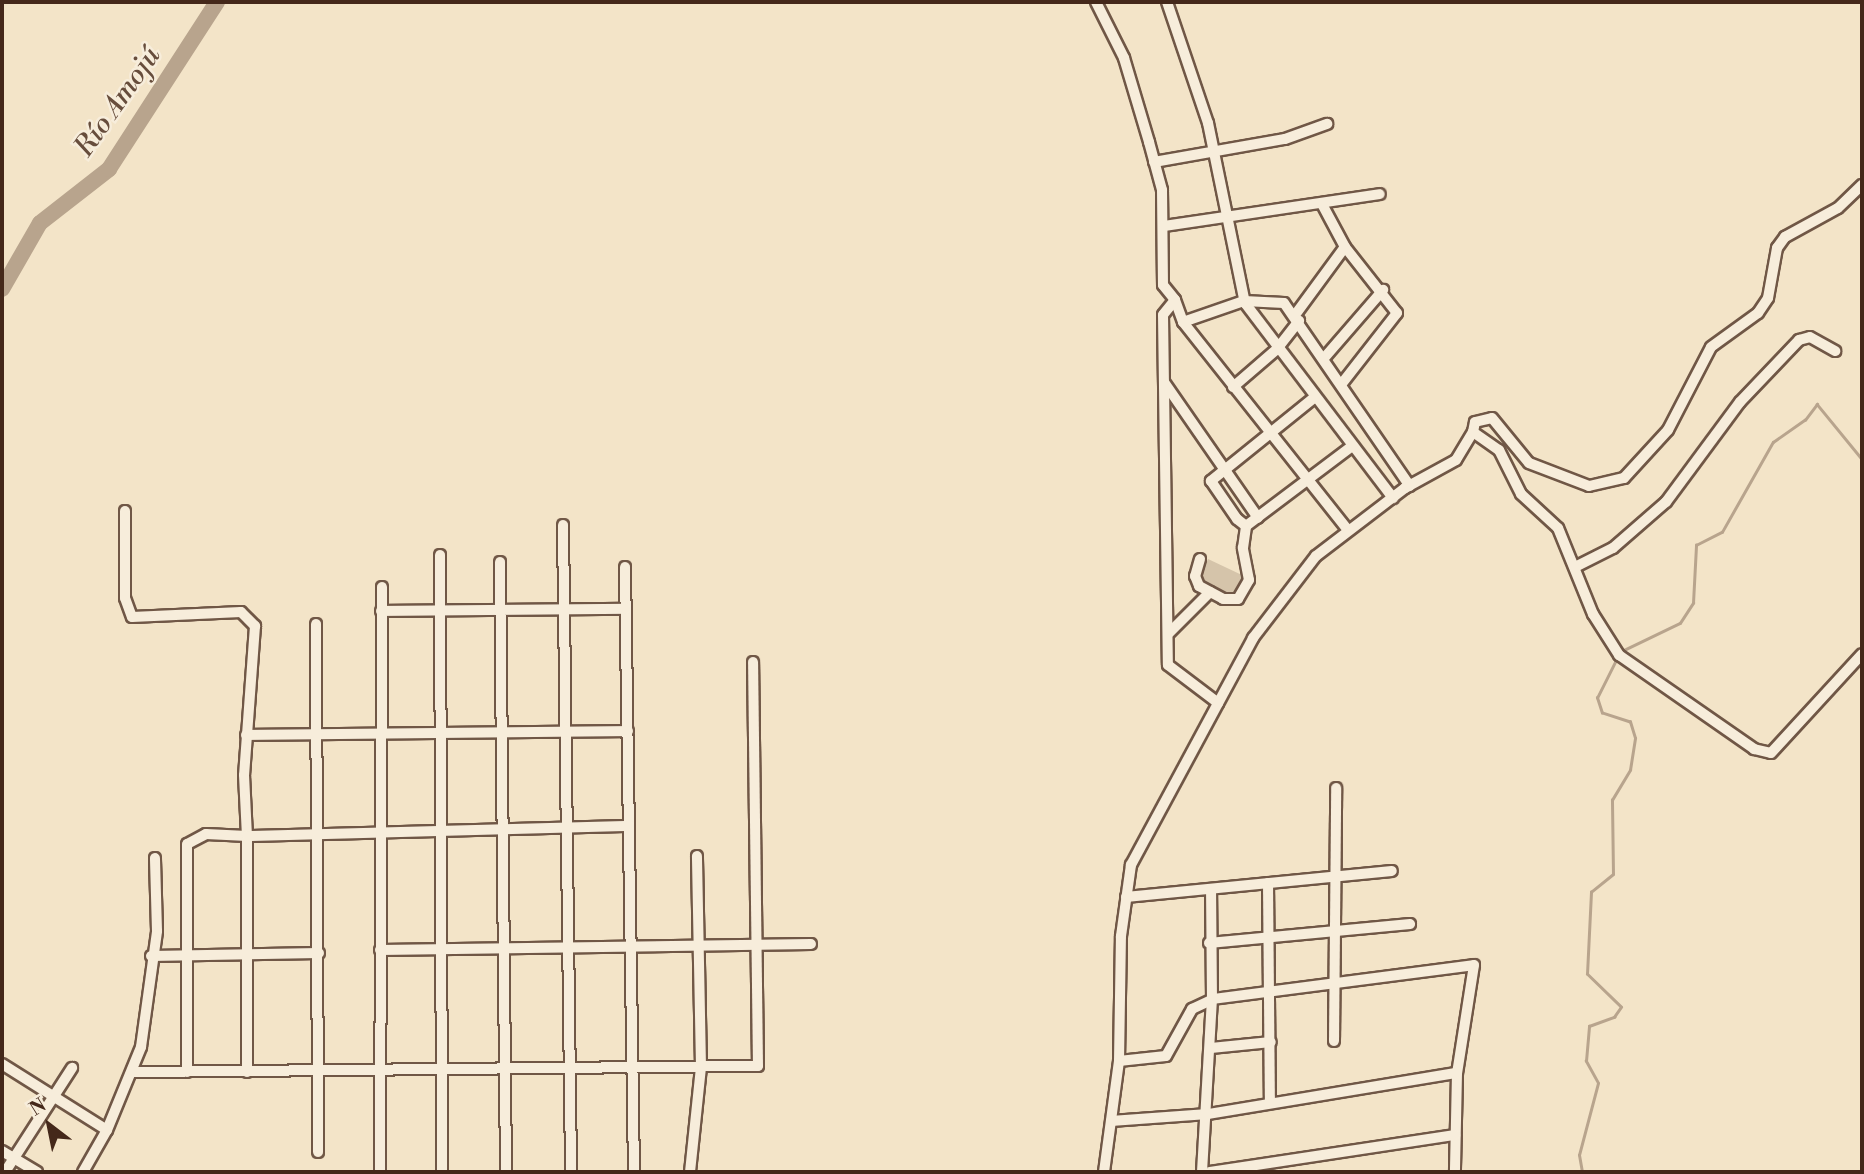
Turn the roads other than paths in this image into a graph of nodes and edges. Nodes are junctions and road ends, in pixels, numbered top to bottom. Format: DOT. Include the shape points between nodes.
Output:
graph roads {
  1 [pos="1096,2"];
  2 [pos="1167,2"];
  3 [pos="1327,124"];
  4 [pos="1215,152"];
  5 [pos="1154,162"];
  6 [pos="1862,185"];
  7 [pos="1380,194"];
  8 [pos="1322,204"];
  9 [pos="1227,219"];
  10 [pos="1164,226"];
  11 [pos="1345,247"];
  12 [pos="1383,290"];
  13 [pos="1175,300"];
  14 [pos="1244,300"];
  15 [pos="1297,318"];
  16 [pos="1183,322"];
  17 [pos="1277,349"];
  18 [pos="1835,351"];
  19 [pos="1325,357"];
  20 [pos="1163,381"];
  21 [pos="1343,382"];
  22 [pos="1233,387"];
  23 [pos="1315,397"];
  24 [pos="1270,432"];
  25 [pos="1473,432"];
  26 [pos="1352,446"];
  27 [pos="1225,470"];
  28 [pos="1305,483"];
  29 [pos="1410,486"];
  30 [pos="1393,498"];
  31 [pos="125,511"];
  32 [pos="1258,518"];
  33 [pos="564,525"];
  34 [pos="1246,526"];
  35 [pos="1346,529"];
  36 [pos="440,555"];
  37 [pos="1200,559"];
  38 [pos="500,562"];
  39 [pos="1577,566"];
  40 [pos="625,567"];
  41 [pos="382,587"];
  42 [pos="1210,592"];
  43 [pos="626,609"];
  44 [pos="440,610"];
  45 [pos="501,610"];
  46 [pos="564,610"];
  47 [pos="382,611"];
  48 [pos="316,624"];
  49 [pos="1169,633"];
  50 [pos="1862,654"];
  51 [pos="753,662"];
  52 [pos="1217,703"];
  53 [pos="502,731"];
  54 [pos="566,731"];
  55 [pos="628,731"];
  56 [pos="441,732"];
  57 [pos="317,733"];
  58 [pos="381,733"];
  59 [pos="246,735"];
  60 [pos="1336,788"];
  61 [pos="629,826"];
  62 [pos="567,827"];
  63 [pos="502,828"];
  64 [pos="442,830"];
  65 [pos="380,832"];
  66 [pos="319,834"];
  67 [pos="247,836"];
  68 [pos="697,856"];
  69 [pos="155,858"];
  70 [pos="1392,871"];
  71 [pos="1336,875"];
  72 [pos="1268,883"];
  73 [pos="1211,891"];
  74 [pos="1126,897"];
  75 [pos="1410,924"];
  76 [pos="1336,931"];
  77 [pos="1271,939"];
  78 [pos="1209,943"];
  79 [pos="811,944"];
  80 [pos="756,945"];
  81 [pos="698,946"];
  82 [pos="631,947"];
  83 [pos="568,948"];
  84 [pos="503,949"];
  85 [pos="380,950"];
  86 [pos="442,950"];
  87 [pos="246,953"];
  88 [pos="319,953"];
  89 [pos="150,956"];
  90 [pos="186,956"];
  91 [pos="1335,985"];
  92 [pos="1272,991"];
  93 [pos="1212,1000"];
  94 [pos="1334,1041"];
  95 [pos="1271,1042"];
  96 [pos="1211,1048"];
  97 [pos="1119,1061"];
  98 [pos="2,1064"];
  99 [pos="701,1066"];
  100 [pos="72,1068"];
  101 [pos="632,1068"];
  102 [pos="504,1069"];
  103 [pos="569,1069"];
  104 [pos="443,1071"];
  105 [pos="133,1072"];
  106 [pos="187,1072"];
  107 [pos="247,1072"];
  108 [pos="316,1072"];
  109 [pos="379,1072"];
  110 [pos="1457,1073"];
  111 [pos="54,1097"];
  112 [pos="1270,1101"];
  113 [pos="1208,1114"];
  114 [pos="1111,1121"];
  115 [pos="107,1130"];
  116 [pos="1455,1135"];
  117 [pos="2,1151"];
  118 [pos="318,1153"];
  119 [pos="14,1158"];
  120 [pos="5,1172"];
  121 [pos="37,1172"];
  122 [pos="83,1172"];
  123 [pos="380,1172"];
  124 [pos="442,1172"];
  125 [pos="506,1172"];
  126 [pos="570,1172"];
  127 [pos="634,1172"];
  128 [pos="690,1172"];
  129 [pos="1104,1172"];
  130 [pos="1202,1172"];
  131 [pos="1210,1172"];
  132 [pos="1455,1172"];
  1 -- 5 [label="street" via="1124,58"];
  2 -- 4 [label="street"];
  3 -- 4 [label="street" via="1285,139"];
  4 -- 5 [label="street"];
  4 -- 9 [label="street"];
  5 -- 10 [label="street"];
  6 -- 25 [label="street" via="1838,208 1785,237 1777,248 1768,298 1758,313 1711,347 1668,430 1624,478 1589,486 1529,463 1492,418 1475,422"];
  7 -- 8 [label="street"];
  8 -- 9 [label="street"];
  8 -- 11 [label="street"];
  9 -- 10 [label="street"];
  9 -- 14 [label="street"];
  10 -- 13 [label="street" via="1163,285"];
  11 -- 12 [label="street"];
  11 -- 15 [label="street"];
  12 -- 19 [label="street"];
  12 -- 21 [label="street" via="1397,309 1395,321"];
  13 -- 16 [label="street"];
  13 -- 20 [label="street" via="1163,315"];
  14 -- 15 [label="street" via="1273,298"];
  14 -- 16 [label="street"];
  14 -- 17 [label="street"];
  15 -- 17 [label="street"];
  15 -- 19 [label="street"];
  16 -- 22 [label="street"];
  17 -- 22 [label="street"];
  17 -- 23 [label="street"];
  18 -- 39 [label="street" via="1811,337 1799,340 1740,402 1666,502 1613,548"];
  19 -- 21 [label="street"];
  20 -- 27 [label="street"];
  20 -- 49 [label="street"];
  21 -- 29 [label="street"];
  22 -- 24 [label="street"];
  23 -- 24 [label="street"];
  23 -- 26 [label="street"];
  24 -- 27 [label="street"];
  24 -- 28 [label="street"];
  25 -- 29 [label="street" via="1456,460"];
  25 -- 39 [label="street" via="1499,450 1521,494 1558,528"];
  26 -- 28 [label="street"];
  26 -- 30 [label="street"];
  27 -- 32 [label="street"];
  27 -- 34 [label="street" via="1211,481"];
  28 -- 32 [label="street"];
  28 -- 35 [label="street"];
  29 -- 30 [label="street"];
  30 -- 35 [label="street"];
  31 -- 59 [label="street" via="125,598 132,617 241,612 251,617"];
  32 -- 34 [label="street"];
  33 -- 46 [label="street"];
  34 -- 42 [label="street" via="1246,590 1233,601"];
  35 -- 52 [label="street" via="1316,556 1253,638"];
  36 -- 44 [label="street"];
  37 -- 42 [label="street" via="1195,579"];
  38 -- 45 [label="street"];
  39 -- 50 [label="street" via="1593,614 1622,657 1698,715 1771,753"];
  40 -- 43 [label="street"];
  41 -- 47 [label="street"];
  42 -- 49 [label="street"];
  43 -- 46 [label="street"];
  43 -- 55 [label="street"];
  44 -- 45 [label="street"];
  44 -- 47 [label="street"];
  44 -- 56 [label="street"];
  45 -- 46 [label="street"];
  45 -- 53 [label="street"];
  46 -- 54 [label="street"];
  47 -- 58 [label="street"];
  48 -- 57 [label="street"];
  49 -- 52 [label="street" via="1168,665"];
  51 -- 80 [label="street"];
  52 -- 74 [label="street" via="1131,865"];
  53 -- 54 [label="street"];
  53 -- 56 [label="street"];
  53 -- 63 [label="street"];
  54 -- 55 [label="street"];
  54 -- 62 [label="street"];
  55 -- 61 [label="street"];
  56 -- 58 [label="street"];
  56 -- 64 [label="street"];
  57 -- 58 [label="street"];
  57 -- 59 [label="street"];
  57 -- 66 [label="street"];
  58 -- 65 [label="street"];
  59 -- 67 [label="street"];
  60 -- 71 [label="street"];
  61 -- 62 [label="street"];
  61 -- 82 [label="street"];
  62 -- 63 [label="street"];
  62 -- 83 [label="street"];
  63 -- 64 [label="street"];
  63 -- 84 [label="street"];
  64 -- 65 [label="street"];
  64 -- 86 [label="street"];
  65 -- 66 [label="street"];
  65 -- 85 [label="street"];
  66 -- 67 [label="street"];
  66 -- 88 [label="street"];
  67 -- 87 [label="street"];
  67 -- 90 [label="street" via="206,834 187,844"];
  68 -- 81 [label="street"];
  69 -- 89 [label="street" via="159,903"];
  70 -- 71 [label="street"];
  71 -- 72 [label="street"];
  71 -- 76 [label="street"];
  72 -- 73 [label="street"];
  72 -- 77 [label="street"];
  73 -- 74 [label="street"];
  73 -- 78 [label="street"];
  74 -- 97 [label="street"];
  75 -- 76 [label="street"];
  76 -- 77 [label="street"];
  76 -- 91 [label="street"];
  77 -- 78 [label="street"];
  77 -- 92 [label="street"];
  78 -- 93 [label="street"];
  79 -- 80 [label="street"];
  80 -- 81 [label="street"];
  80 -- 99 [label="street" via="758,1066"];
  81 -- 82 [label="street"];
  81 -- 99 [label="street"];
  82 -- 83 [label="street"];
  82 -- 101 [label="street"];
  83 -- 84 [label="street"];
  83 -- 103 [label="street"];
  84 -- 86 [label="street"];
  84 -- 102 [label="street"];
  85 -- 86 [label="street"];
  85 -- 109 [label="street"];
  86 -- 104 [label="street"];
  87 -- 88 [label="street"];
  87 -- 90 [label="street"];
  87 -- 107 [label="street"];
  88 -- 108 [label="street"];
  89 -- 90 [label="street"];
  89 -- 105 [label="street" via="143,1035"];
  90 -- 106 [label="street"];
  91 -- 92 [label="street"];
  91 -- 94 [label="street"];
  91 -- 110 [label="street" via="1474,965"];
  92 -- 93 [label="street"];
  92 -- 95 [label="street"];
  93 -- 96 [label="street"];
  93 -- 97 [label="street" via="1192,1009 1166,1056"];
  95 -- 96 [label="street"];
  95 -- 112 [label="street"];
  96 -- 113 [label="street"];
  97 -- 114 [label="street"];
  98 -- 111 [label="street"];
  99 -- 101 [label="street"];
  99 -- 128 [label="street"];
  100 -- 111 [label="street"];
  101 -- 103 [label="street"];
  101 -- 127 [label="street"];
  102 -- 103 [label="street"];
  102 -- 104 [label="street"];
  102 -- 125 [label="street"];
  103 -- 126 [label="street"];
  104 -- 109 [label="street"];
  104 -- 124 [label="street"];
  105 -- 106 [label="street"];
  105 -- 115 [label="street"];
  106 -- 107 [label="street"];
  107 -- 108 [label="street"];
  108 -- 109 [label="street"];
  108 -- 118 [label="street"];
  109 -- 123 [label="street"];
  110 -- 112 [label="street"];
  110 -- 116 [label="street"];
  111 -- 115 [label="street"];
  111 -- 119 [label="street"];
  112 -- 113 [label="street"];
  113 -- 114 [label="street"];
  113 -- 130 [label="street"];
  114 -- 129 [label="street"];
  115 -- 122 [label="street"];
  116 -- 131 [label="street"];
  116 -- 132 [label="street"];
  117 -- 119 [label="street"];
  119 -- 120 [label="street"];
  119 -- 121 [label="street"];
}
